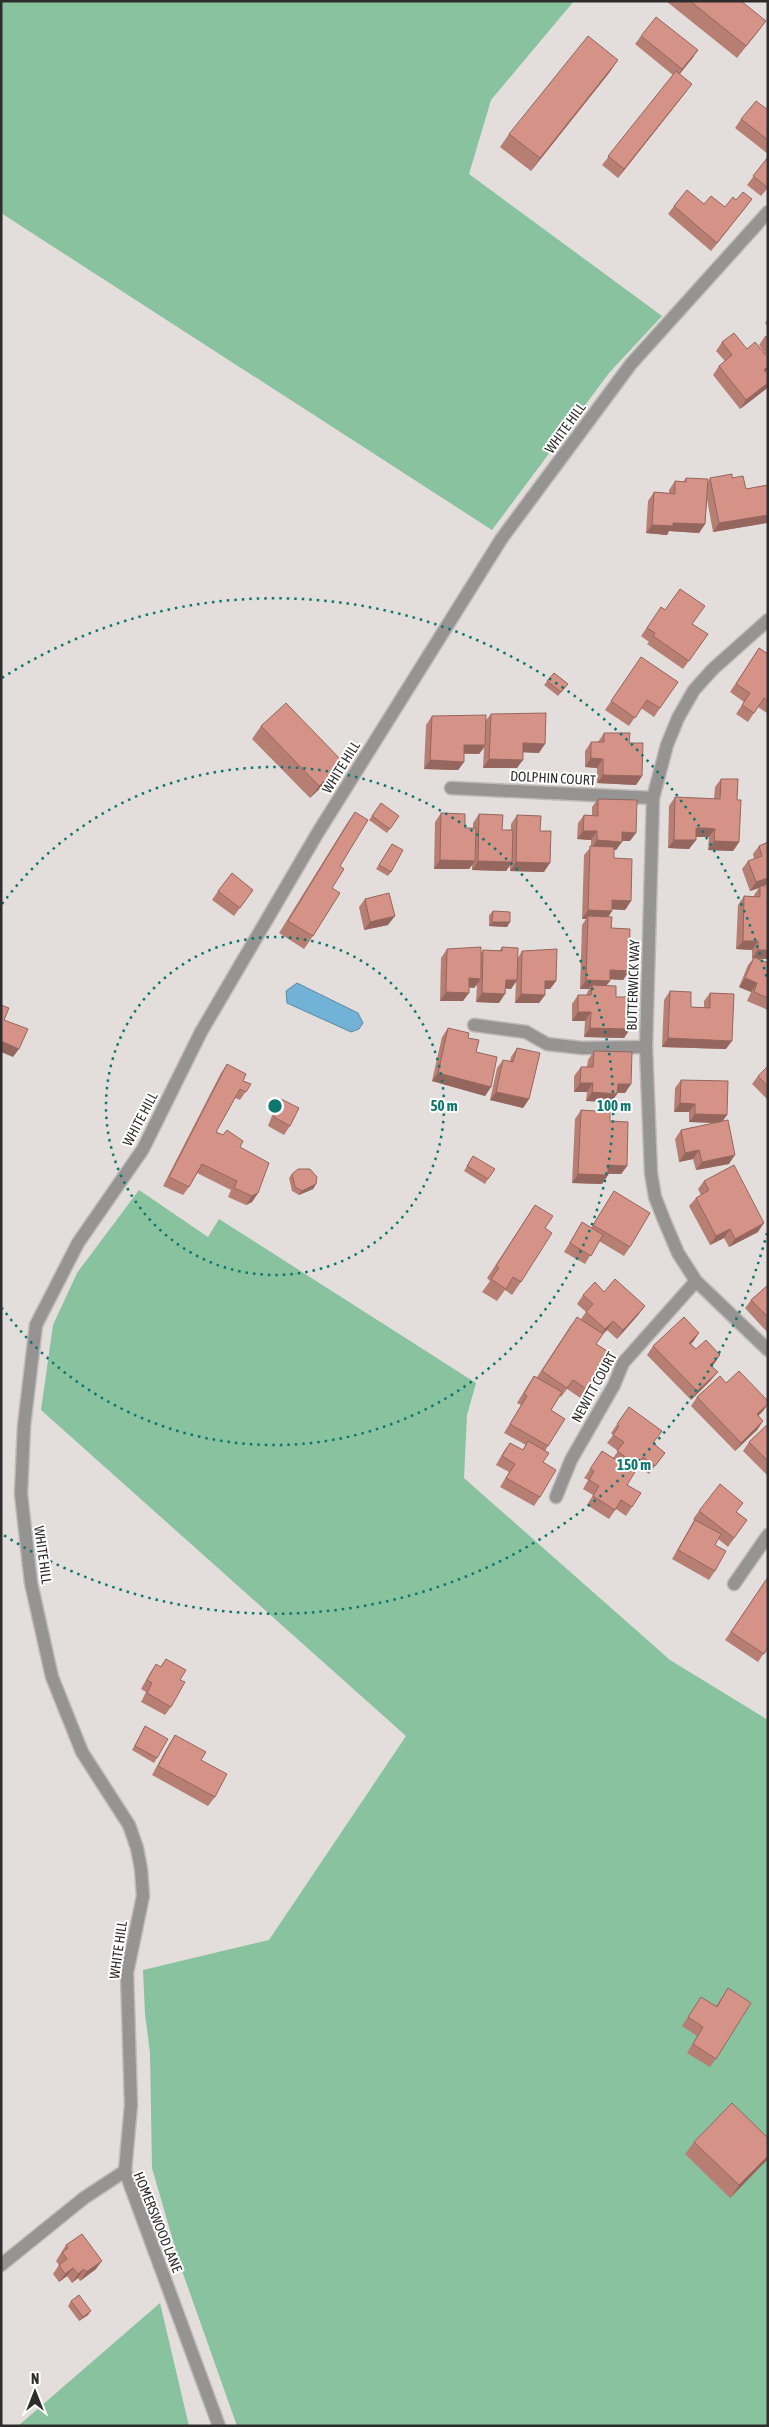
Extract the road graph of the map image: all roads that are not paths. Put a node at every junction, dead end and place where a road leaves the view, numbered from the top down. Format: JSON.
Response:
{"nodes":[{"id":1,"x":768,"y":212,"type":"edge"},
{"id":2,"x":768,"y":620,"type":"edge"},
{"id":3,"x":451,"y":788,"type":"dead end"},
{"id":4,"x":653,"y":798,"type":"junction"},
{"id":5,"x":474,"y":1025,"type":"dead end"},
{"id":6,"x":646,"y":1048,"type":"junction"},
{"id":7,"x":696,"y":1281,"type":"junction"},
{"id":8,"x":768,"y":1350,"type":"edge"},
{"id":9,"x":556,"y":1497,"type":"dead end"},
{"id":10,"x":768,"y":1535,"type":"edge"},
{"id":11,"x":734,"y":1584,"type":"dead end"},
{"id":12,"x":125,"y":2171,"type":"junction"},
{"id":13,"x":1,"y":2265,"type":"edge"},
{"id":14,"x":219,"y":2426,"type":"edge"}],
"edges":[{"from":1,"to":12,"type":"street","name":"WHITE HILL"},
{"from":2,"to":4,"type":"street","name":"BUTTERWICK WAY"},
{"from":3,"to":4,"type":"street","name":"DOLPHIN COURT"},
{"from":4,"to":6,"type":"street","name":"BUTTERWICK WAY"},
{"from":5,"to":6,"type":"street"},
{"from":6,"to":7,"type":"street","name":"BUTTERWICK WAY"},
{"from":7,"to":8,"type":"street","name":"BUTTERWICK WAY"},
{"from":7,"to":9,"type":"street","name":"NEWITT COURT"},
{"from":10,"to":11,"type":"street"},
{"from":12,"to":13,"type":"street","name":"HOMERSWOOD LANE"},
{"from":12,"to":14,"type":"street","name":"HOMERSWOOD LANE"}]}
